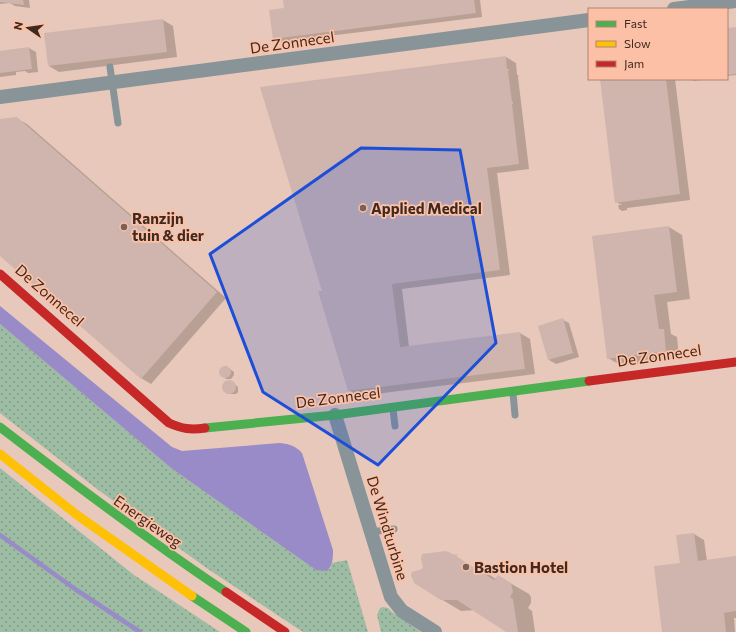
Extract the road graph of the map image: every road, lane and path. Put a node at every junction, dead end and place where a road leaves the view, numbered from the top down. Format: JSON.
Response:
{"nodes":[{"id":1,"x":736,"y":1,"type":"edge"},
{"id":2,"x":682,"y":8,"type":"edge"},
{"id":3,"x":588,"y":20,"type":"edge"},
{"id":4,"x":110,"y":67,"type":"dead end"},
{"id":5,"x":113,"y":83,"type":"junction"},
{"id":6,"x":0,"y":97,"type":"edge"},
{"id":7,"x":118,"y":123,"type":"dead end"},
{"id":8,"x":0,"y":274,"type":"edge"},
{"id":9,"x":736,"y":362,"type":"edge"},
{"id":10,"x":513,"y":392,"type":"junction"},
{"id":11,"x":393,"y":407,"type":"junction"},
{"id":12,"x":336,"y":415,"type":"junction"},
{"id":13,"x":515,"y":415,"type":"dead end"},
{"id":14,"x":395,"y":426,"type":"dead end"},
{"id":15,"x":0,"y":427,"type":"edge"},
{"id":16,"x":0,"y":454,"type":"edge"},
{"id":17,"x":394,"y":529,"type":"dead end"},
{"id":18,"x":371,"y":532,"type":"junction"},
{"id":19,"x":246,"y":632,"type":"edge"},
{"id":20,"x":284,"y":632,"type":"edge"},
{"id":21,"x":435,"y":632,"type":"edge"}],
"edges":[{"from":1,"to":2,"type":"street"},
{"from":3,"to":5,"type":"street","name":"De Zonnecel"},
{"from":4,"to":5,"type":"lane"},
{"from":5,"to":6,"type":"street","name":"De Zonnecel"},
{"from":5,"to":7,"type":"lane"},
{"from":8,"to":12,"type":"street","name":"De Zonnecel"},
{"from":9,"to":10,"type":"street","name":"De Zonnecel"},
{"from":10,"to":11,"type":"street","name":"De Zonnecel"},
{"from":10,"to":13,"type":"lane"},
{"from":11,"to":12,"type":"street","name":"De Zonnecel"},
{"from":11,"to":14,"type":"lane"},
{"from":12,"to":18,"type":"street","name":"De Windturbine"},
{"from":15,"to":20,"type":"street","name":"Energieweg"},
{"from":16,"to":19,"type":"street"},
{"from":17,"to":18,"type":"lane"},
{"from":18,"to":21,"type":"street","name":"De Windturbine"}]}
